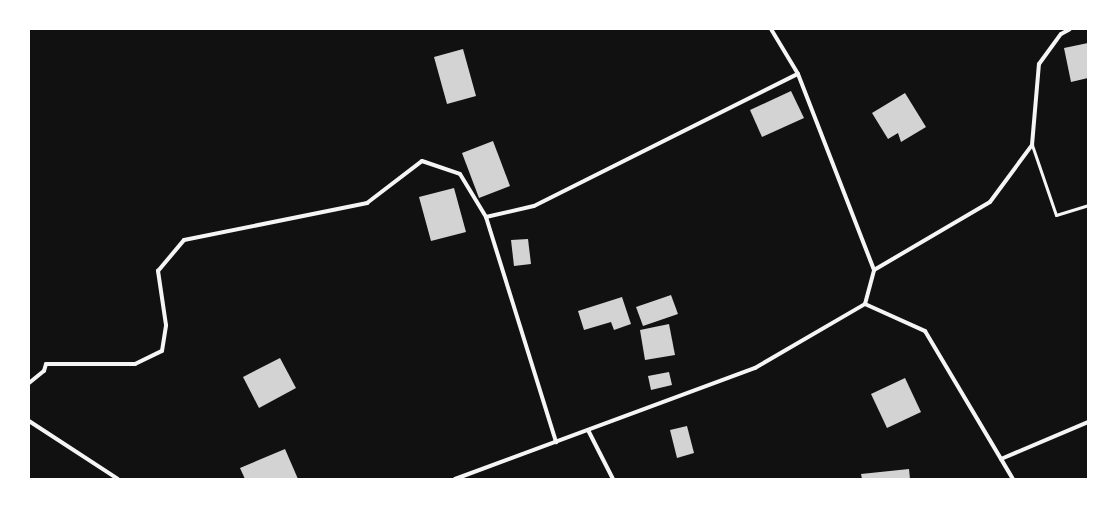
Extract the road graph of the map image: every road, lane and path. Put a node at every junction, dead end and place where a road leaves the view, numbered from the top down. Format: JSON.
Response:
{"nodes":[{"id":1,"x":771,"y":29,"type":"edge"},
{"id":2,"x":1070,"y":29,"type":"edge"},
{"id":3,"x":798,"y":74,"type":"junction"},
{"id":4,"x":1032,"y":145,"type":"junction"},
{"id":5,"x":1088,"y":205,"type":"edge"},
{"id":6,"x":486,"y":217,"type":"junction"},
{"id":7,"x":874,"y":270,"type":"junction"},
{"id":8,"x":865,"y":304,"type":"junction"},
{"id":9,"x":29,"y":383,"type":"edge"},
{"id":10,"x":29,"y":421,"type":"edge"},
{"id":11,"x":1088,"y":422,"type":"edge"},
{"id":12,"x":588,"y":430,"type":"junction"},
{"id":13,"x":556,"y":442,"type":"junction"},
{"id":14,"x":1001,"y":459,"type":"junction"},
{"id":15,"x":118,"y":479,"type":"edge"},
{"id":16,"x":455,"y":479,"type":"edge"},
{"id":17,"x":613,"y":479,"type":"edge"},
{"id":18,"x":1013,"y":479,"type":"edge"}],
"edges":[{"from":1,"to":3,"type":"street"},
{"from":2,"to":4,"type":"street"},
{"from":3,"to":6,"type":"street"},
{"from":3,"to":7,"type":"street"},
{"from":4,"to":5,"type":"lane"},
{"from":4,"to":7,"type":"street"},
{"from":6,"to":9,"type":"street"},
{"from":6,"to":13,"type":"street"},
{"from":7,"to":8,"type":"street"},
{"from":8,"to":12,"type":"street"},
{"from":8,"to":14,"type":"street"},
{"from":10,"to":15,"type":"street"},
{"from":11,"to":14,"type":"street"},
{"from":12,"to":13,"type":"street"},
{"from":12,"to":17,"type":"street"},
{"from":13,"to":16,"type":"street"},
{"from":14,"to":18,"type":"street"}]}
